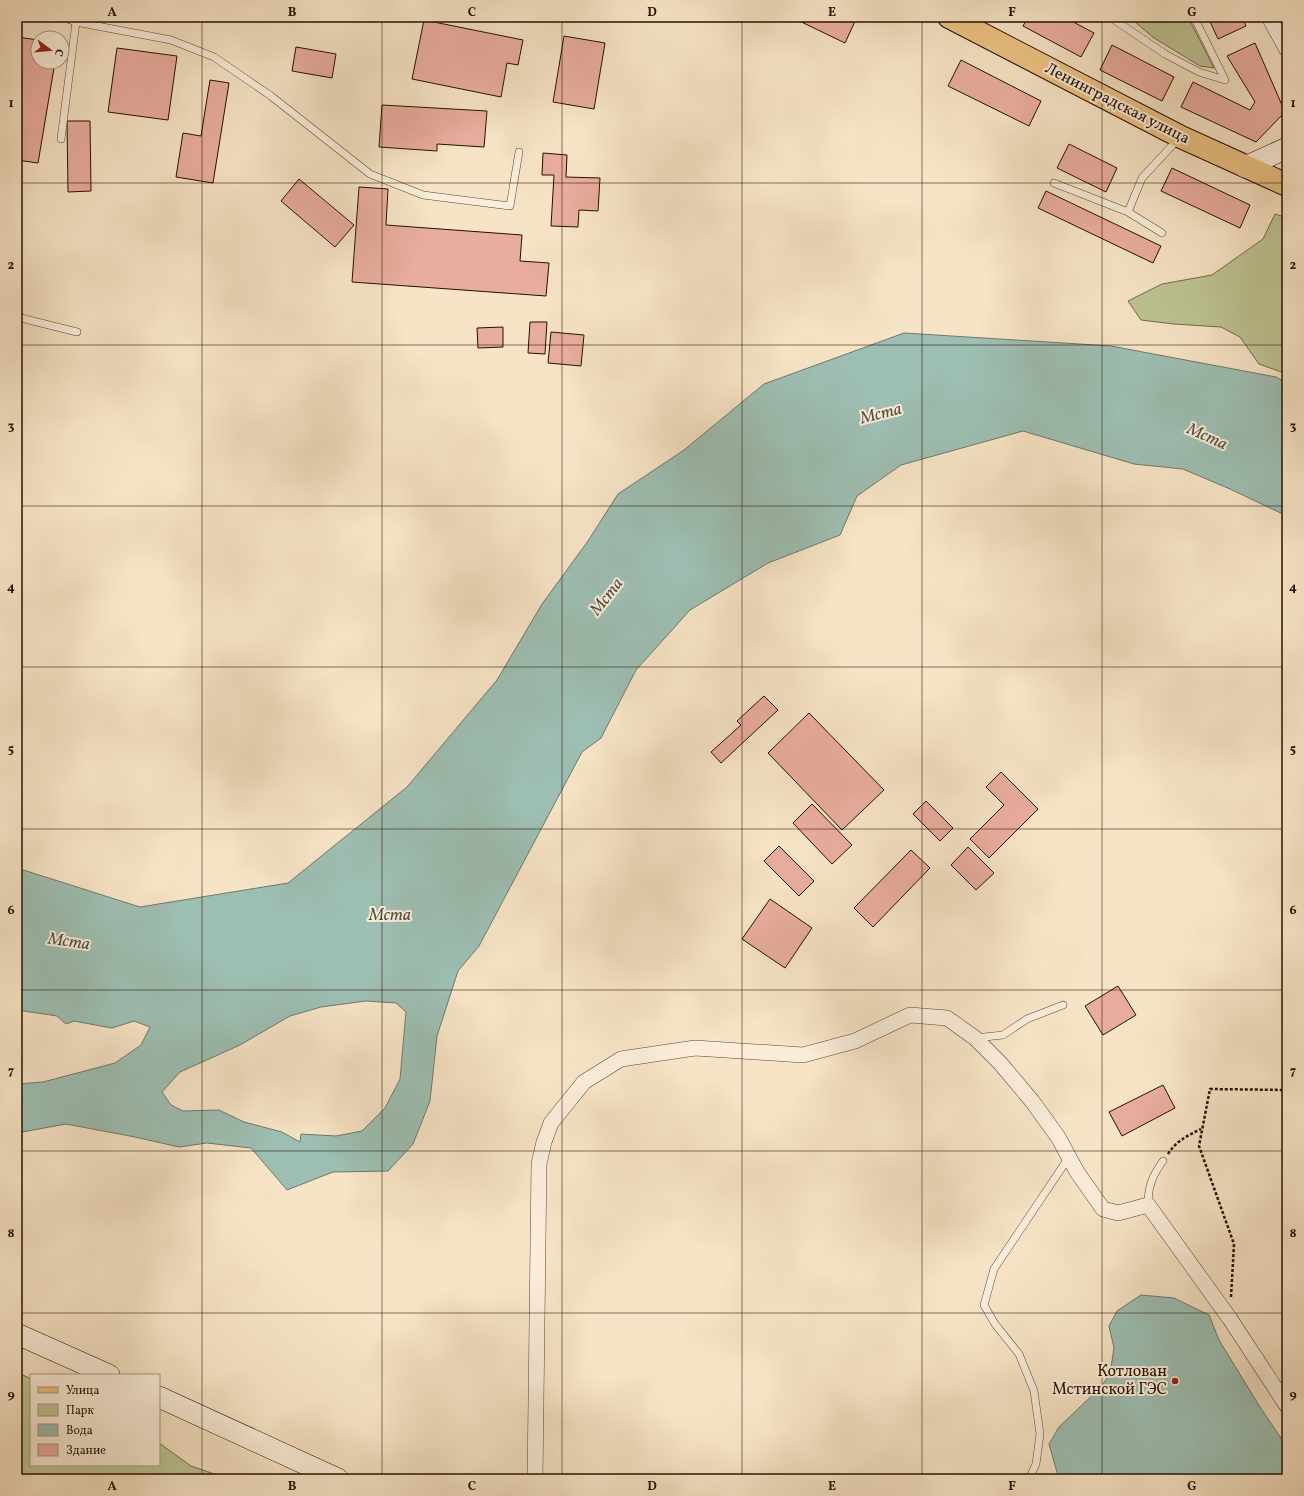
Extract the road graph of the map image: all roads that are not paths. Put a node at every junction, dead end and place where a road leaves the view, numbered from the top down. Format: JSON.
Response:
{"nodes":[{"id":1,"x":62,"y":17,"type":"edge"},
{"id":2,"x":949,"y":17,"type":"edge"},
{"id":3,"x":1110,"y":17,"type":"edge"},
{"id":4,"x":1194,"y":17,"type":"edge"},
{"id":5,"x":1269,"y":17,"type":"edge"},
{"id":6,"x":76,"y":22,"type":"junction"},
{"id":7,"x":1287,"y":50,"type":"edge"},
{"id":8,"x":1181,"y":137,"type":"junction"},
{"id":9,"x":61,"y":139,"type":"dead end"},
{"id":10,"x":1287,"y":148,"type":"edge"},
{"id":11,"x":519,"y":152,"type":"dead end"},
{"id":12,"x":1245,"y":167,"type":"junction"},
{"id":13,"x":1285,"y":181,"type":"edge"},
{"id":14,"x":1054,"y":182,"type":"dead end"},
{"id":15,"x":1128,"y":212,"type":"junction"},
{"id":16,"x":1162,"y":233,"type":"dead end"},
{"id":17,"x":17,"y":317,"type":"edge"},
{"id":18,"x":77,"y":332,"type":"dead end"},
{"id":19,"x":1063,"y":1005,"type":"dead end"},
{"id":20,"x":975,"y":1038,"type":"junction"},
{"id":21,"x":1069,"y":1157,"type":"junction"},
{"id":22,"x":1163,"y":1161,"type":"road end"},
{"id":23,"x":1148,"y":1205,"type":"junction"},
{"id":24,"x":17,"y":1334,"type":"edge"},
{"id":25,"x":107,"y":1374,"type":"edge"},
{"id":26,"x":160,"y":1398,"type":"edge"},
{"id":27,"x":1287,"y":1406,"type":"edge"},
{"id":28,"x":338,"y":1479,"type":"edge"},
{"id":29,"x":535,"y":1479,"type":"edge"},
{"id":30,"x":1029,"y":1479,"type":"edge"}],
"edges":[{"from":1,"to":6,"type":"lane"},
{"from":2,"to":8,"type":"main road","name":"Ленинградская улица"},
{"from":3,"to":4,"type":"lane"},
{"from":5,"to":7,"type":"street"},
{"from":6,"to":9,"type":"lane"},
{"from":6,"to":11,"type":"lane"},
{"from":8,"to":12,"type":"main road","name":"Ленинградская улица"},
{"from":8,"to":15,"type":"lane"},
{"from":10,"to":12,"type":"street"},
{"from":12,"to":13,"type":"main road","name":"Ленинградская улица"},
{"from":14,"to":15,"type":"lane"},
{"from":15,"to":16,"type":"lane"},
{"from":17,"to":18,"type":"lane"},
{"from":19,"to":20,"type":"lane"},
{"from":20,"to":21,"type":"street"},
{"from":20,"to":29,"type":"street"},
{"from":21,"to":23,"type":"street"},
{"from":21,"to":30,"type":"lane"},
{"from":22,"to":23,"type":"lane"},
{"from":23,"to":27,"type":"street"},
{"from":24,"to":25,"type":"street"},
{"from":26,"to":28,"type":"street"}]}
